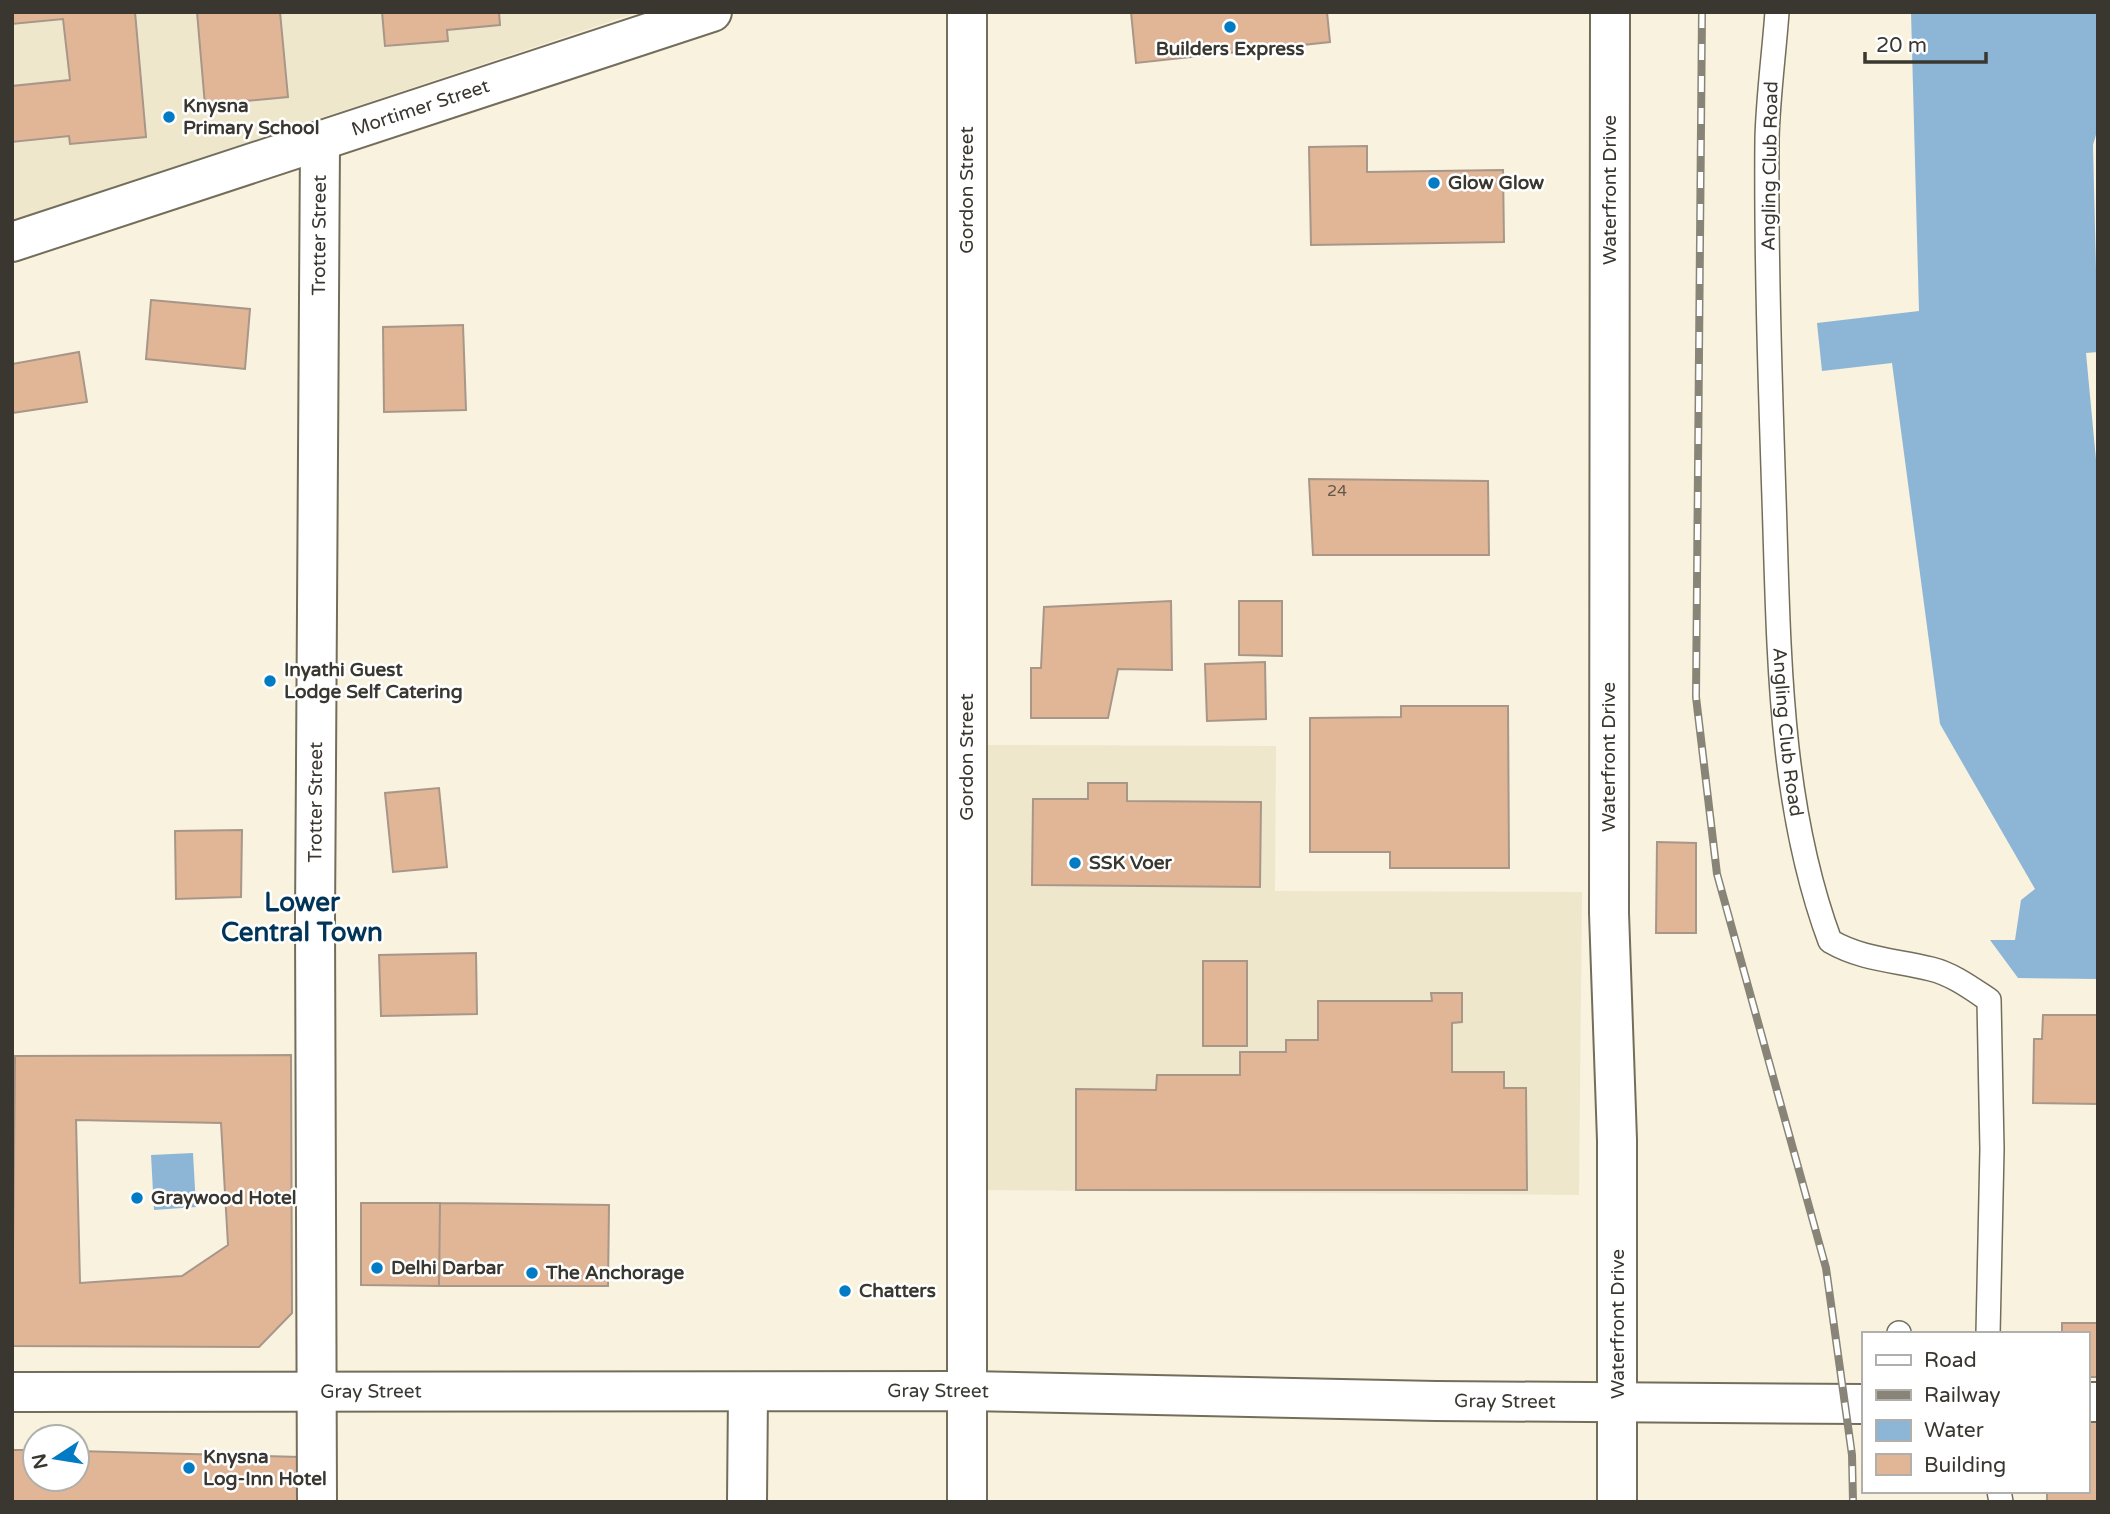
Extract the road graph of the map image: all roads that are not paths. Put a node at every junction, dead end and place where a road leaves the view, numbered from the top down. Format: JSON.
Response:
{"nodes":[{"id":1,"x":712,"y":12,"type":"edge"},
{"id":2,"x":967,"y":12,"type":"edge"},
{"id":3,"x":1610,"y":12,"type":"edge"},
{"id":4,"x":1777,"y":12,"type":"edge"},
{"id":5,"x":320,"y":143,"type":"junction"},
{"id":6,"x":12,"y":242,"type":"edge"},
{"id":7,"x":1988,"y":1332,"type":"edge"},
{"id":8,"x":967,"y":1391,"type":"junction"},
{"id":9,"x":12,"y":1392,"type":"edge"},
{"id":10,"x":318,"y":1393,"type":"junction"},
{"id":11,"x":748,"y":1393,"type":"junction"},
{"id":12,"x":1618,"y":1401,"type":"junction"},
{"id":13,"x":1862,"y":1404,"type":"edge"},
{"id":14,"x":317,"y":1502,"type":"edge"},
{"id":15,"x":747,"y":1502,"type":"edge"},
{"id":16,"x":967,"y":1502,"type":"edge"},
{"id":17,"x":1617,"y":1502,"type":"edge"}],
"edges":[{"from":1,"to":5,"type":"street","name":"Mortimer Street"},
{"from":2,"to":8,"type":"street","name":"Gordon Street"},
{"from":3,"to":12,"type":"street","name":"Waterfront Drive"},
{"from":4,"to":7,"type":"lane","name":"Angling Club Road"},
{"from":5,"to":6,"type":"street","name":"Mortimer Street"},
{"from":5,"to":10,"type":"street","name":"Trotter Street"},
{"from":8,"to":11,"type":"street","name":"Gray Street"},
{"from":8,"to":12,"type":"street","name":"Gray Street"},
{"from":8,"to":16,"type":"street","name":"Gordon Street"},
{"from":9,"to":10,"type":"street","name":"Gray Street"},
{"from":10,"to":11,"type":"street","name":"Gray Street"},
{"from":10,"to":14,"type":"street","name":"Trotter Street"},
{"from":11,"to":15,"type":"street"},
{"from":12,"to":13,"type":"street","name":"Gray Street"},
{"from":12,"to":17,"type":"street","name":"Waterfront Drive"}]}
